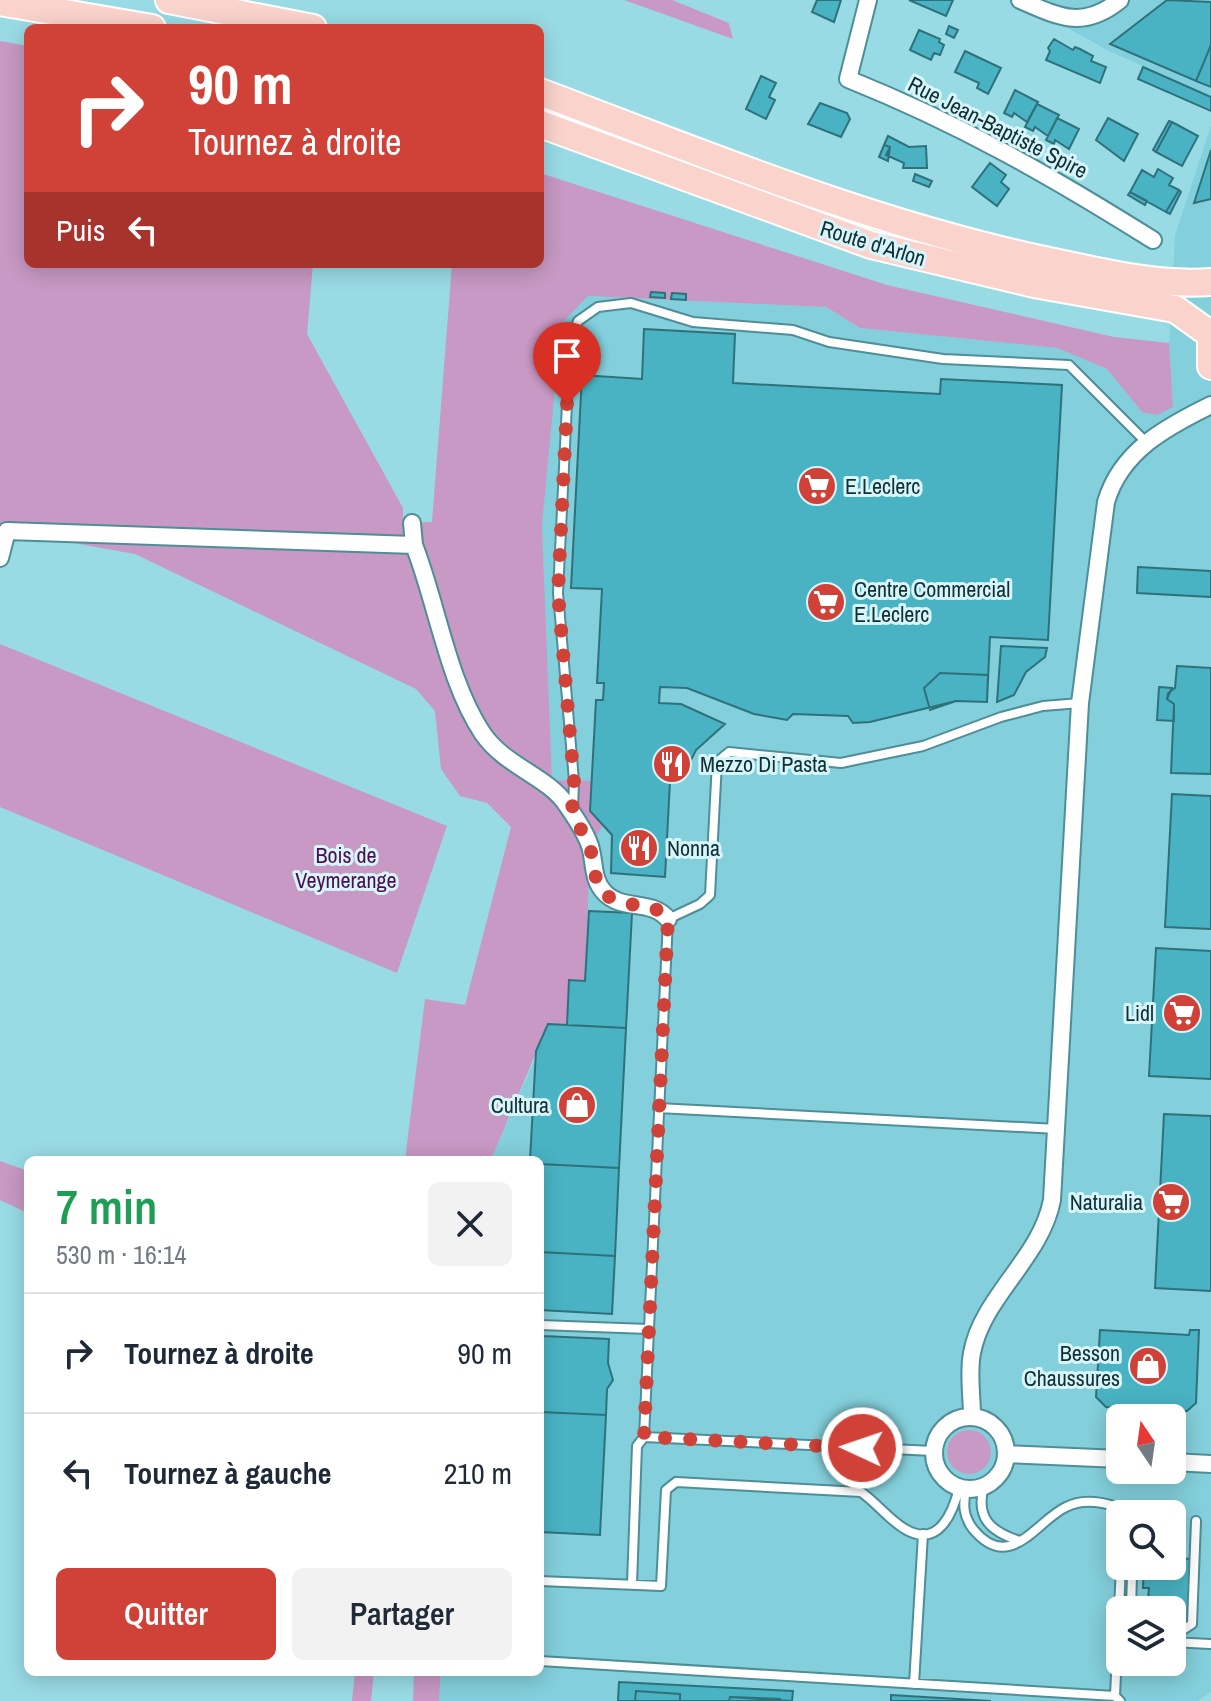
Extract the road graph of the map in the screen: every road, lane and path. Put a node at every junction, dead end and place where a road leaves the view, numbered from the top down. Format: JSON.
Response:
{"nodes":[{"id":1,"x":169,"y":0,"type":"edge"},
{"id":2,"x":868,"y":0,"type":"edge"},
{"id":3,"x":1020,"y":0,"type":"edge"},
{"id":4,"x":1120,"y":0,"type":"edge"},
{"id":5,"x":0,"y":2,"type":"edge"},
{"id":6,"x":129,"y":24,"type":"edge"},
{"id":7,"x":292,"y":24,"type":"edge"},
{"id":8,"x":544,"y":94,"type":"edge"},
{"id":9,"x":544,"y":125,"type":"edge"},
{"id":10,"x":1153,"y":240,"type":"dead end"},
{"id":11,"x":1211,"y":282,"type":"edge"},
{"id":12,"x":1211,"y":333,"type":"edge"},
{"id":13,"x":1211,"y":366,"type":"edge"},
{"id":14,"x":1211,"y":405,"type":"edge"},
{"id":15,"x":1146,"y":442,"type":"junction"},
{"id":16,"x":412,"y":523,"type":"dead end"},
{"id":17,"x":414,"y":545,"type":"junction"},
{"id":18,"x":0,"y":558,"type":"edge"},
{"id":19,"x":1080,"y":703,"type":"junction"},
{"id":20,"x":572,"y":813,"type":"junction"},
{"id":21,"x":668,"y":919,"type":"junction"},
{"id":22,"x":658,"y":1108,"type":"junction"},
{"id":23,"x":1057,"y":1129,"type":"junction"},
{"id":24,"x":544,"y":1325,"type":"edge"},
{"id":25,"x":648,"y":1329,"type":"junction"},
{"id":26,"x":972,"y":1416,"type":"junction"},
{"id":27,"x":644,"y":1437,"type":"junction"},
{"id":28,"x":933,"y":1451,"type":"junction"},
{"id":29,"x":1007,"y":1454,"type":"junction"},
{"id":30,"x":1106,"y":1458,"type":"edge"},
{"id":31,"x":1186,"y":1463,"type":"edge"},
{"id":32,"x":1211,"y":1464,"type":"edge"},
{"id":33,"x":984,"y":1486,"type":"junction"},
{"id":34,"x":963,"y":1488,"type":"junction"},
{"id":35,"x":1106,"y":1505,"type":"edge"},
{"id":36,"x":1196,"y":1521,"type":"dead end"},
{"id":37,"x":923,"y":1534,"type":"junction"},
{"id":38,"x":1024,"y":1542,"type":"junction"},
{"id":39,"x":1002,"y":1545,"type":"junction"},
{"id":40,"x":1002,"y":1556,"type":"dead end"},
{"id":41,"x":544,"y":1581,"type":"edge"},
{"id":42,"x":632,"y":1584,"type":"junction"},
{"id":43,"x":1186,"y":1629,"type":"edge"},
{"id":44,"x":1186,"y":1641,"type":"edge"},
{"id":45,"x":1210,"y":1644,"type":"edge"},
{"id":46,"x":544,"y":1661,"type":"edge"},
{"id":47,"x":1118,"y":1676,"type":"edge"},
{"id":48,"x":914,"y":1684,"type":"junction"},
{"id":49,"x":1118,"y":1699,"type":"edge"}],
"edges":[{"from":1,"to":7,"type":"main road"},
{"from":2,"to":10,"type":"street","name":"Rue Jean-Baptiste Spire"},
{"from":3,"to":4,"type":"street"},
{"from":5,"to":6,"type":"main road"},
{"from":8,"to":11,"type":"main road","name":"Route d'Arlon"},
{"from":9,"to":12,"type":"main road","name":"Route d'Arlon"},
{"from":12,"to":13,"type":"main road"},
{"from":14,"to":15,"type":"street"},
{"from":15,"to":19,"type":"street"},
{"from":15,"to":20,"type":"lane"},
{"from":16,"to":17,"type":"street"},
{"from":17,"to":18,"type":"street"},
{"from":17,"to":20,"type":"street"},
{"from":19,"to":21,"type":"lane"},
{"from":19,"to":23,"type":"street"},
{"from":20,"to":21,"type":"street"},
{"from":21,"to":22,"type":"lane"},
{"from":22,"to":23,"type":"lane"},
{"from":22,"to":25,"type":"lane"},
{"from":23,"to":26,"type":"street"},
{"from":24,"to":25,"type":"lane"},
{"from":25,"to":27,"type":"lane"},
{"from":26,"to":28,"type":"street"},
{"from":26,"to":29,"type":"street"},
{"from":27,"to":28,"type":"lane"},
{"from":27,"to":42,"type":"lane"},
{"from":28,"to":34,"type":"street"},
{"from":29,"to":30,"type":"street"},
{"from":29,"to":33,"type":"street"},
{"from":31,"to":32,"type":"street"},
{"from":33,"to":34,"type":"street"},
{"from":33,"to":38,"type":"lane"},
{"from":34,"to":37,"type":"lane"},
{"from":34,"to":39,"type":"lane"},
{"from":35,"to":38,"type":"lane"},
{"from":36,"to":43,"type":"lane"},
{"from":37,"to":42,"type":"lane"},
{"from":37,"to":48,"type":"lane"},
{"from":38,"to":39,"type":"lane"},
{"from":39,"to":40,"type":"lane"},
{"from":41,"to":42,"type":"lane"},
{"from":44,"to":45,"type":"lane"},
{"from":46,"to":48,"type":"lane"},
{"from":47,"to":49,"type":"lane"},
{"from":48,"to":49,"type":"lane"}]}
